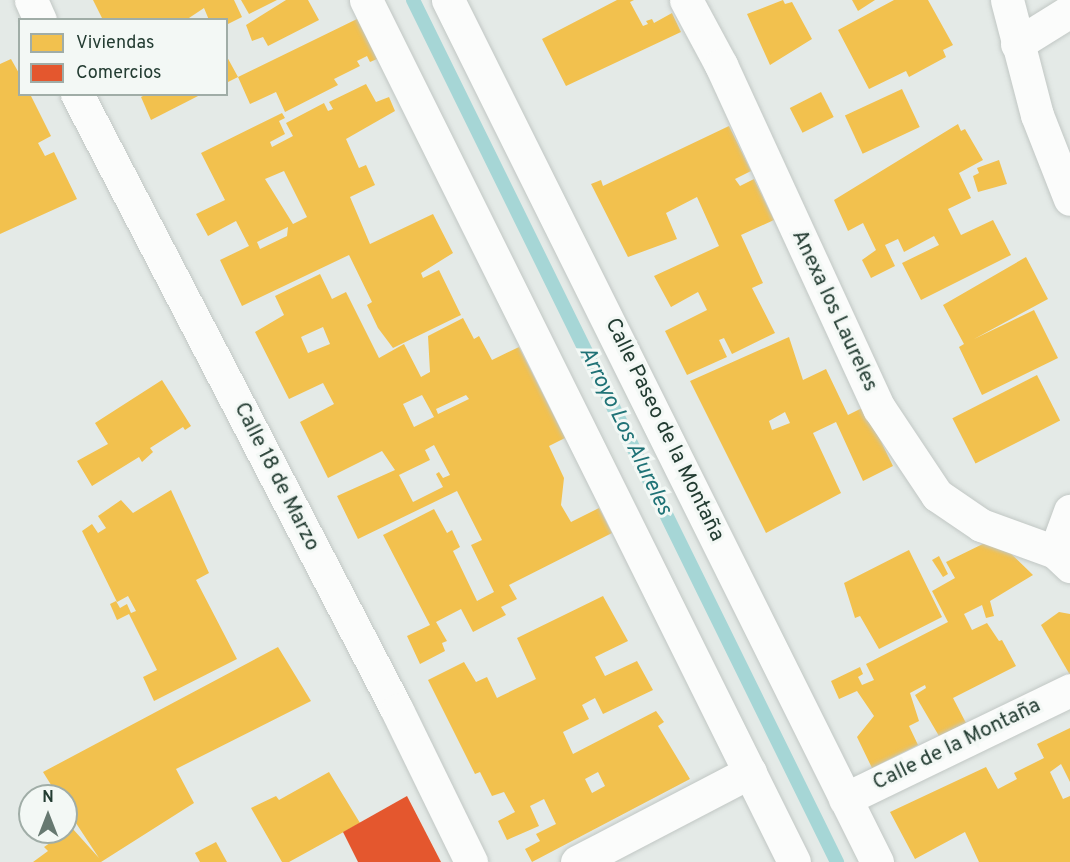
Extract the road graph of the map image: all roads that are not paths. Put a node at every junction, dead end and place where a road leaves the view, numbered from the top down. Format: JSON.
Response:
{"nodes":[{"id":1,"x":31,"y":0,"type":"edge"},
{"id":2,"x":366,"y":0,"type":"edge"},
{"id":3,"x":448,"y":0,"type":"edge"},
{"id":4,"x":686,"y":0,"type":"edge"},
{"id":5,"x":1007,"y":0,"type":"edge"},
{"id":6,"x":1070,"y":11,"type":"edge"},
{"id":7,"x":39,"y":18,"type":"edge"},
{"id":8,"x":1017,"y":44,"type":"junction"},
{"id":9,"x":78,"y":96,"type":"edge"},
{"id":10,"x":1070,"y":199,"type":"edge"},
{"id":11,"x":1070,"y":511,"type":"edge"},
{"id":12,"x":1063,"y":559,"type":"edge"},
{"id":13,"x":1070,"y":690,"type":"edge"},
{"id":14,"x":750,"y":771,"type":"junction"},
{"id":15,"x":845,"y":799,"type":"junction"},
{"id":16,"x":471,"y":862,"type":"edge"},
{"id":17,"x":577,"y":862,"type":"edge"},
{"id":18,"x":794,"y":862,"type":"edge"},
{"id":19,"x":877,"y":862,"type":"edge"}],
"edges":[{"from":1,"to":7,"type":"main road"},
{"from":2,"to":14,"type":"main road"},
{"from":3,"to":15,"type":"main road","name":"Calle Paseo de la Montaña"},
{"from":4,"to":12,"type":"main road","name":"Anexa los Laureles"},
{"from":5,"to":8,"type":"main road"},
{"from":6,"to":8,"type":"main road"},
{"from":8,"to":10,"type":"main road"},
{"from":9,"to":16,"type":"main road","name":"Calle 18 de Marzo"},
{"from":11,"to":12,"type":"main road"},
{"from":13,"to":15,"type":"main road","name":"Calle de la Montaña"},
{"from":14,"to":17,"type":"main road"},
{"from":14,"to":18,"type":"main road"},
{"from":15,"to":19,"type":"main road","name":"Calle Paseo de la Montaña"}]}
